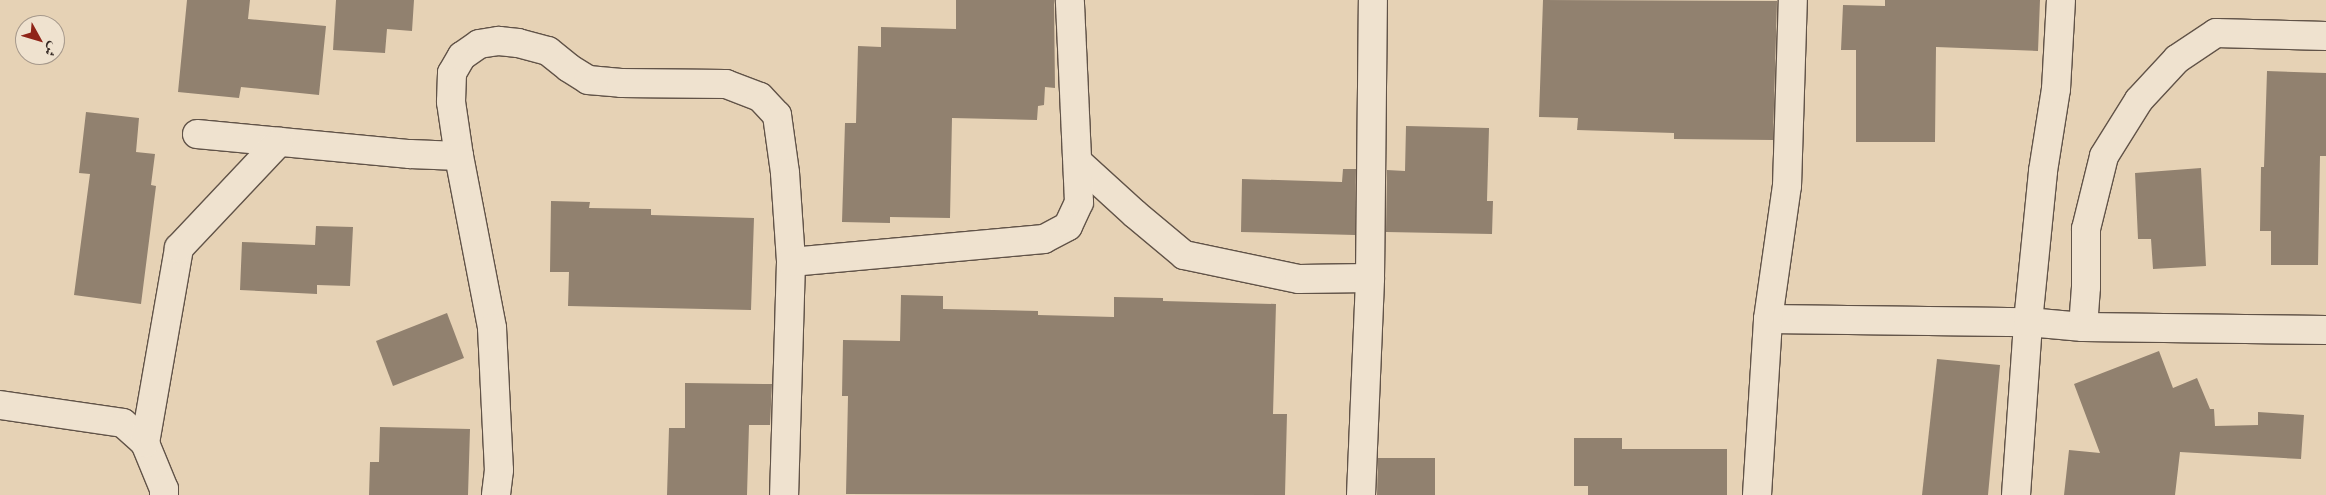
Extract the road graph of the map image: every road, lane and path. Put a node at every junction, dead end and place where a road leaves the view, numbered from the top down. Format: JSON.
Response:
{"nodes":[{"id":1,"x":1070,"y":0,"type":"edge"},
{"id":2,"x":1373,"y":0,"type":"edge"},
{"id":3,"x":1793,"y":0,"type":"edge"},
{"id":4,"x":2061,"y":0,"type":"edge"},
{"id":5,"x":2326,"y":36,"type":"edge"},
{"id":6,"x":197,"y":134,"type":"dead end"},
{"id":7,"x":279,"y":142,"type":"junction"},
{"id":8,"x":459,"y":156,"type":"junction"},
{"id":9,"x":1078,"y":162,"type":"junction"},
{"id":10,"x":791,"y":262,"type":"junction"},
{"id":11,"x":1370,"y":278,"type":"junction"},
{"id":12,"x":1768,"y":319,"type":"junction"},
{"id":13,"x":2028,"y":322,"type":"junction"},
{"id":14,"x":2083,"y":326,"type":"junction"},
{"id":15,"x":2326,"y":330,"type":"edge"},
{"id":16,"x":0,"y":405,"type":"edge"},
{"id":17,"x":145,"y":443,"type":"junction"},
{"id":18,"x":164,"y":495,"type":"edge"},
{"id":19,"x":496,"y":495,"type":"edge"},
{"id":20,"x":784,"y":495,"type":"edge"},
{"id":21,"x":1361,"y":495,"type":"edge"},
{"id":22,"x":1757,"y":495,"type":"edge"},
{"id":23,"x":2016,"y":495,"type":"edge"}],
"edges":[{"from":1,"to":9,"type":"street"},
{"from":2,"to":11,"type":"street"},
{"from":3,"to":12,"type":"street"},
{"from":4,"to":13,"type":"street"},
{"from":5,"to":14,"type":"street"},
{"from":6,"to":7,"type":"street"},
{"from":7,"to":8,"type":"street"},
{"from":7,"to":17,"type":"street"},
{"from":8,"to":10,"type":"street"},
{"from":8,"to":19,"type":"street"},
{"from":9,"to":10,"type":"street"},
{"from":9,"to":11,"type":"street"},
{"from":10,"to":20,"type":"street"},
{"from":11,"to":21,"type":"street"},
{"from":12,"to":13,"type":"street"},
{"from":12,"to":22,"type":"street"},
{"from":13,"to":14,"type":"street"},
{"from":13,"to":23,"type":"street"},
{"from":14,"to":15,"type":"street"},
{"from":16,"to":17,"type":"street"},
{"from":17,"to":18,"type":"street"}]}
